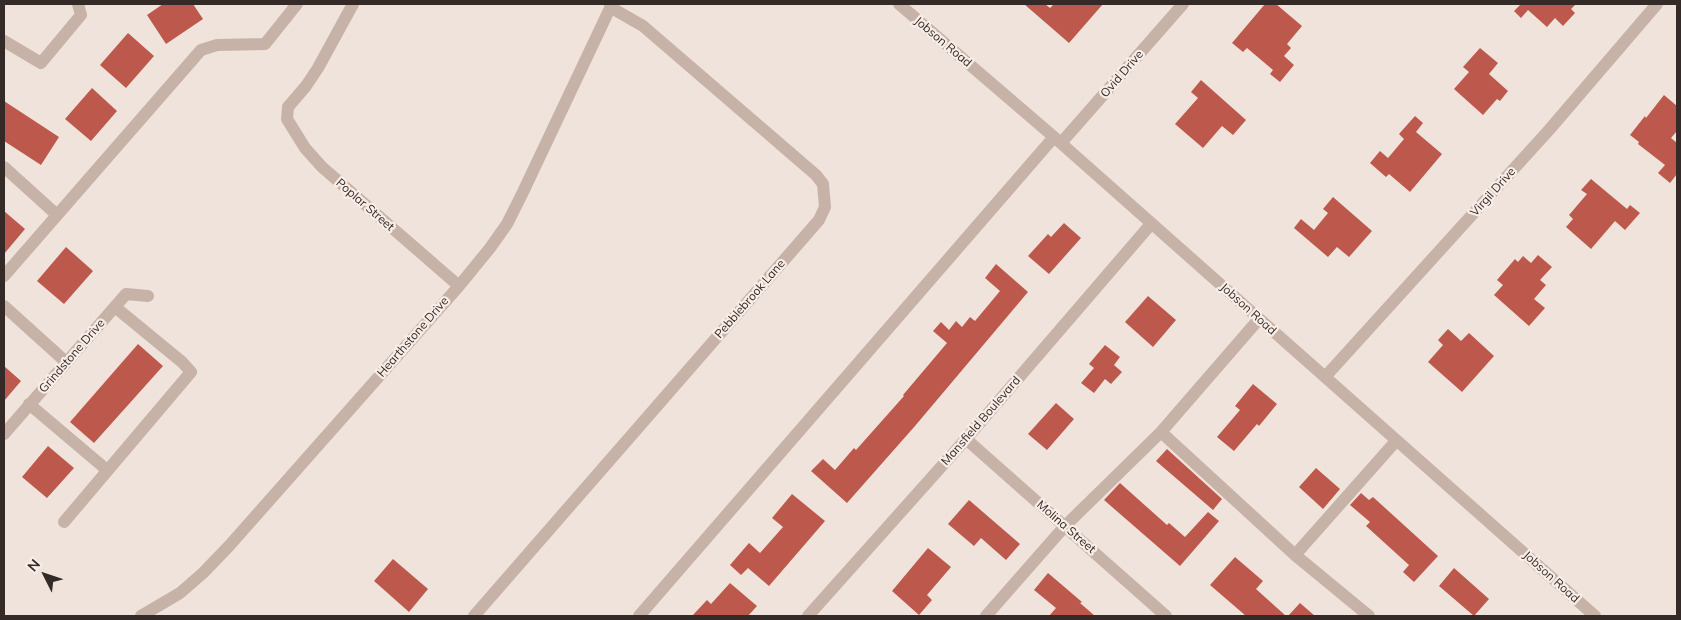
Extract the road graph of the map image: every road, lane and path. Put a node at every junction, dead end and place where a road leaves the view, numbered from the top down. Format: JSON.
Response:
{"nodes":[{"id":1,"x":78,"y":4,"type":"edge"},
{"id":2,"x":297,"y":4,"type":"edge"},
{"id":3,"x":353,"y":4,"type":"edge"},
{"id":4,"x":898,"y":4,"type":"edge"},
{"id":5,"x":1183,"y":4,"type":"edge"},
{"id":6,"x":1657,"y":4,"type":"edge"},
{"id":7,"x":611,"y":5,"type":"edge"},
{"id":8,"x":4,"y":41,"type":"edge"},
{"id":9,"x":1057,"y":140,"type":"junction"},
{"id":10,"x":4,"y":167,"type":"edge"},
{"id":11,"x":57,"y":215,"type":"junction"},
{"id":12,"x":1151,"y":224,"type":"junction"},
{"id":13,"x":4,"y":276,"type":"edge"},
{"id":14,"x":459,"y":286,"type":"junction"},
{"id":15,"x":148,"y":296,"type":"dead end"},
{"id":16,"x":4,"y":306,"type":"edge"},
{"id":17,"x":115,"y":307,"type":"junction"},
{"id":18,"x":1259,"y":319,"type":"junction"},
{"id":19,"x":66,"y":362,"type":"junction"},
{"id":20,"x":1325,"y":378,"type":"junction"},
{"id":21,"x":29,"y":404,"type":"junction"},
{"id":22,"x":1161,"y":432,"type":"junction"},
{"id":23,"x":4,"y":434,"type":"edge"},
{"id":24,"x":966,"y":439,"type":"junction"},
{"id":25,"x":1396,"y":441,"type":"junction"},
{"id":26,"x":107,"y":470,"type":"junction"},
{"id":27,"x":64,"y":522,"type":"dead end"},
{"id":28,"x":1065,"y":526,"type":"junction"},
{"id":29,"x":1295,"y":555,"type":"junction"},
{"id":30,"x":141,"y":616,"type":"edge"},
{"id":31,"x":474,"y":616,"type":"edge"},
{"id":32,"x":639,"y":616,"type":"edge"},
{"id":33,"x":808,"y":616,"type":"edge"},
{"id":34,"x":986,"y":616,"type":"edge"},
{"id":35,"x":1166,"y":616,"type":"edge"},
{"id":36,"x":1369,"y":616,"type":"edge"},
{"id":37,"x":1595,"y":616,"type":"edge"}],
"edges":[{"from":1,"to":8,"type":"street"},
{"from":2,"to":11,"type":"street"},
{"from":3,"to":14,"type":"street","name":"Poplar Street"},
{"from":4,"to":9,"type":"street","name":"Jobson Road"},
{"from":5,"to":9,"type":"street","name":"Ovid Drive"},
{"from":6,"to":20,"type":"street","name":"Virgil Drive"},
{"from":7,"to":14,"type":"street","name":"Hearthstone Drive"},
{"from":7,"to":31,"type":"street","name":"Pebblebrook Lane"},
{"from":9,"to":12,"type":"street","name":"Jobson Road"},
{"from":9,"to":32,"type":"street","name":"Ovid Drive"},
{"from":10,"to":11,"type":"street"},
{"from":11,"to":13,"type":"street"},
{"from":12,"to":18,"type":"street","name":"Jobson Road"},
{"from":12,"to":24,"type":"street","name":"Mansfield Boulevard"},
{"from":14,"to":30,"type":"street","name":"Hearthstone Drive"},
{"from":15,"to":17,"type":"street","name":"Grindstone Drive"},
{"from":16,"to":19,"type":"street"},
{"from":17,"to":19,"type":"street","name":"Grindstone Drive"},
{"from":17,"to":26,"type":"street"},
{"from":18,"to":20,"type":"street","name":"Jobson Road"},
{"from":18,"to":22,"type":"street"},
{"from":19,"to":21,"type":"street","name":"Grindstone Drive"},
{"from":20,"to":25,"type":"street","name":"Jobson Road"},
{"from":21,"to":23,"type":"street","name":"Grindstone Drive"},
{"from":21,"to":26,"type":"street"},
{"from":22,"to":28,"type":"street"},
{"from":22,"to":29,"type":"street"},
{"from":24,"to":28,"type":"street","name":"Molina Street"},
{"from":24,"to":33,"type":"street","name":"Mansfield Boulevard"},
{"from":25,"to":29,"type":"street"},
{"from":25,"to":37,"type":"street","name":"Jobson Road"},
{"from":26,"to":27,"type":"street"},
{"from":28,"to":34,"type":"street"},
{"from":28,"to":35,"type":"street","name":"Molina Street"},
{"from":29,"to":36,"type":"street"}]}
